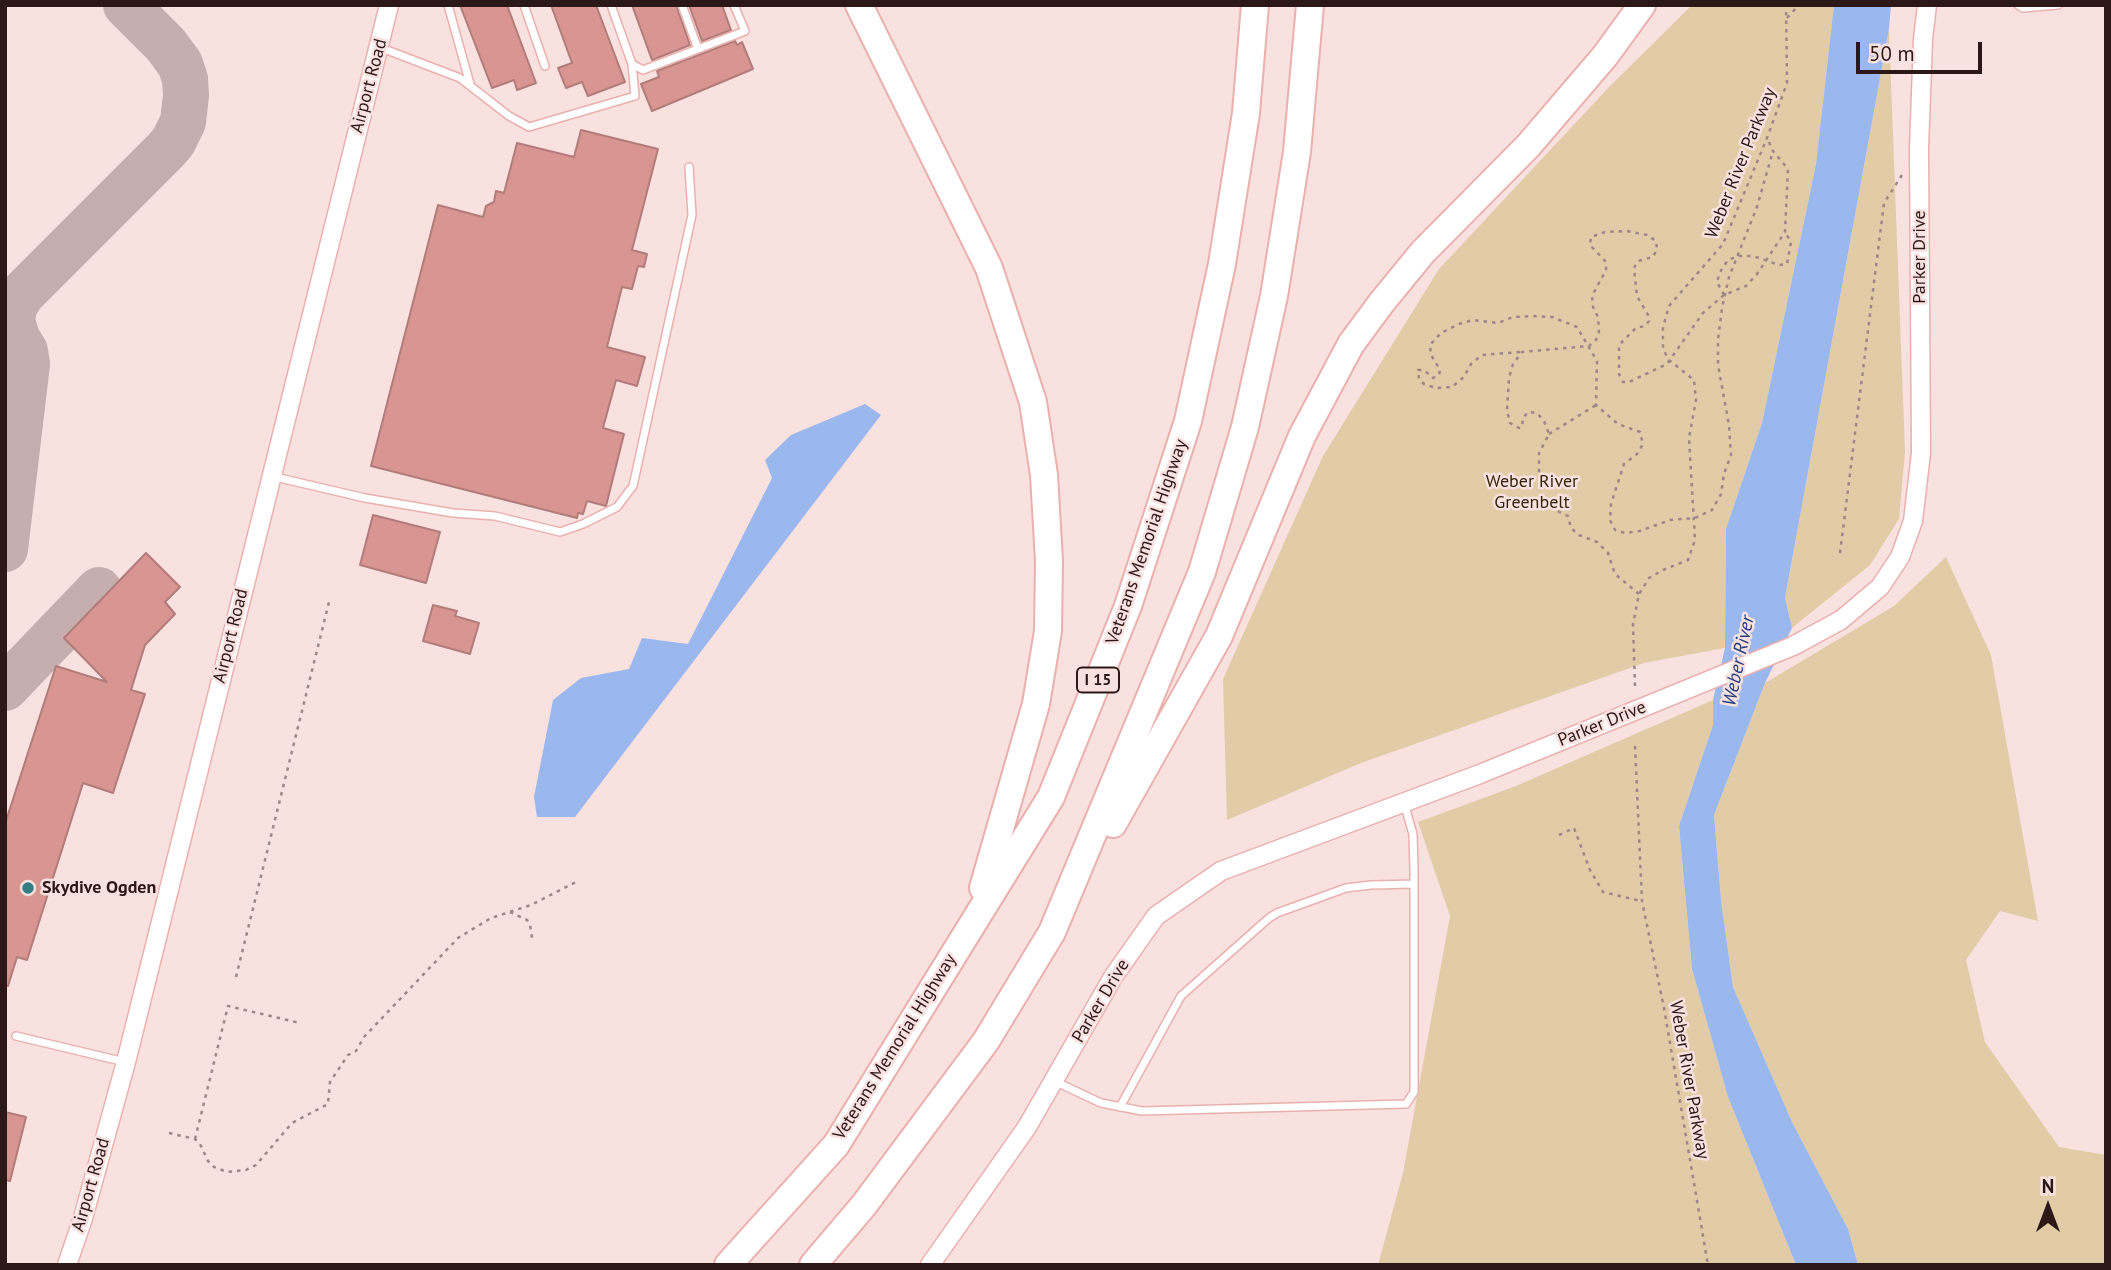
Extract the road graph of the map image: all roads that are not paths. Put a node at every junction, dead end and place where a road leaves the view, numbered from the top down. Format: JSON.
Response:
{"nodes":[{"id":1,"x":389,"y":5,"type":"edge"},
{"id":2,"x":448,"y":5,"type":"edge"},
{"id":3,"x":524,"y":5,"type":"edge"},
{"id":4,"x":611,"y":5,"type":"edge"},
{"id":5,"x":682,"y":5,"type":"edge"},
{"id":6,"x":734,"y":5,"type":"edge"},
{"id":7,"x":859,"y":5,"type":"edge"},
{"id":8,"x":1255,"y":5,"type":"edge"},
{"id":9,"x":1310,"y":5,"type":"edge"},
{"id":10,"x":1642,"y":5,"type":"edge"},
{"id":11,"x":1927,"y":5,"type":"edge"},
{"id":12,"x":2018,"y":5,"type":"edge"},
{"id":13,"x":2058,"y":5,"type":"edge"},
{"id":14,"x":379,"y":47,"type":"junction"},
{"id":15,"x":698,"y":49,"type":"junction"},
{"id":16,"x":632,"y":64,"type":"junction"},
{"id":17,"x":545,"y":66,"type":"dead end"},
{"id":18,"x":471,"y":85,"type":"junction"},
{"id":19,"x":689,"y":167,"type":"dead end"},
{"id":20,"x":271,"y":476,"type":"junction"},
{"id":21,"x":1404,"y":803,"type":"junction"},
{"id":22,"x":1413,"y":884,"type":"junction"},
{"id":23,"x":974,"y":919,"type":"junction"},
{"id":24,"x":1052,"y":932,"type":"junction"},
{"id":25,"x":16,"y":1036,"type":"dead end"},
{"id":26,"x":126,"y":1062,"type":"junction"},
{"id":27,"x":1054,"y":1081,"type":"junction"},
{"id":28,"x":1120,"y":1107,"type":"junction"},
{"id":29,"x":67,"y":1265,"type":"edge"},
{"id":30,"x":727,"y":1265,"type":"edge"},
{"id":31,"x":813,"y":1265,"type":"edge"},
{"id":32,"x":930,"y":1265,"type":"edge"}],
"edges":[{"from":1,"to":14,"type":"street","name":"Airport Road"},
{"from":2,"to":18,"type":"lane"},
{"from":3,"to":17,"type":"lane"},
{"from":4,"to":16,"type":"lane"},
{"from":5,"to":15,"type":"lane"},
{"from":6,"to":15,"type":"lane"},
{"from":7,"to":23,"type":"highway"},
{"from":8,"to":23,"type":"highway","name":"Veterans Memorial Highway","number":"I 15"},
{"from":9,"to":24,"type":"highway"},
{"from":10,"to":24,"type":"highway"},
{"from":11,"to":21,"type":"street","name":"Parker Drive"},
{"from":12,"to":13,"type":"lane"},
{"from":14,"to":18,"type":"lane"},
{"from":14,"to":20,"type":"street","name":"Airport Road"},
{"from":15,"to":16,"type":"lane"},
{"from":16,"to":18,"type":"lane"},
{"from":19,"to":20,"type":"lane"},
{"from":20,"to":26,"type":"street","name":"Airport Road"},
{"from":21,"to":22,"type":"lane"},
{"from":21,"to":27,"type":"street","name":"Parker Drive"},
{"from":22,"to":28,"type":"lane"},
{"from":22,"to":28,"type":"lane"},
{"from":23,"to":30,"type":"highway","name":"Veterans Memorial Highway","number":"I 15"},
{"from":24,"to":31,"type":"highway"},
{"from":25,"to":26,"type":"lane"},
{"from":26,"to":29,"type":"street","name":"Airport Road"},
{"from":27,"to":28,"type":"lane"},
{"from":27,"to":32,"type":"street","name":"Parker Drive"}]}
